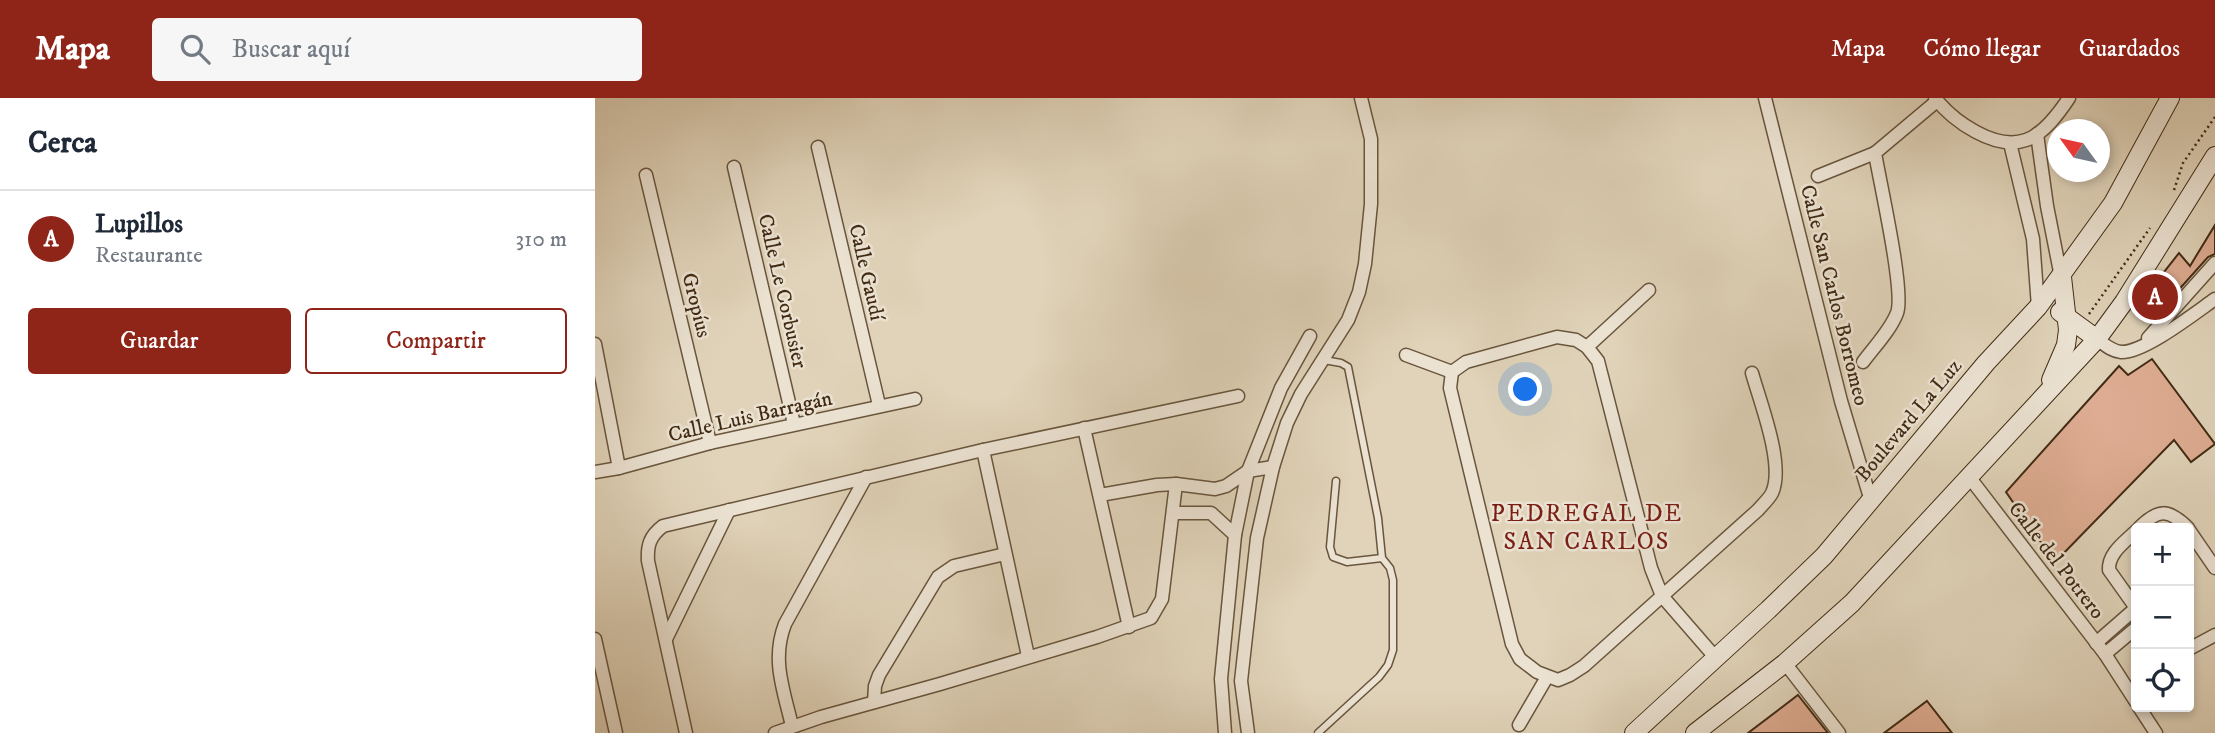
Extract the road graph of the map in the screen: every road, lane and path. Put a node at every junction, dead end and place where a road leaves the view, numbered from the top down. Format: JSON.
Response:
{"nodes":[{"id":1,"x":1361,"y":98,"type":"edge"},
{"id":2,"x":1765,"y":98,"type":"edge"},
{"id":3,"x":2069,"y":98,"type":"edge"},
{"id":4,"x":2171,"y":98,"type":"edge"},
{"id":5,"x":1936,"y":99,"type":"edge"},
{"id":6,"x":2215,"y":117,"type":"edge"},
{"id":7,"x":2037,"y":134,"type":"junction"},
{"id":8,"x":2010,"y":143,"type":"junction"},
{"id":9,"x":818,"y":146,"type":"dead end"},
{"id":10,"x":1875,"y":153,"type":"junction"},
{"id":11,"x":2215,"y":156,"type":"edge"},
{"id":12,"x":734,"y":167,"type":"dead end"},
{"id":13,"x":646,"y":175,"type":"dead end"},
{"id":14,"x":1818,"y":176,"type":"dead end"},
{"id":15,"x":2172,"y":197,"type":"dead end"},
{"id":16,"x":2157,"y":218,"type":"dead end"},
{"id":17,"x":2053,"y":233,"type":"junction"},
{"id":18,"x":2033,"y":239,"type":"junction"},
{"id":19,"x":2215,"y":263,"type":"edge"},
{"id":20,"x":2061,"y":277,"type":"junction"},
{"id":21,"x":1649,"y":290,"type":"dead end"},
{"id":22,"x":2215,"y":299,"type":"edge"},
{"id":23,"x":2038,"y":307,"type":"junction"},
{"id":24,"x":2073,"y":321,"type":"junction"},
{"id":25,"x":1310,"y":336,"type":"dead end"},
{"id":26,"x":2097,"y":339,"type":"junction"},
{"id":27,"x":595,"y":344,"type":"edge"},
{"id":28,"x":2141,"y":346,"type":"junction"},
{"id":29,"x":1587,"y":347,"type":"junction"},
{"id":30,"x":1406,"y":355,"type":"dead end"},
{"id":31,"x":1323,"y":360,"type":"junction"},
{"id":32,"x":1863,"y":362,"type":"dead end"},
{"id":33,"x":1453,"y":372,"type":"junction"},
{"id":34,"x":1752,"y":373,"type":"dead end"},
{"id":35,"x":1238,"y":396,"type":"dead end"},
{"id":36,"x":915,"y":399,"type":"dead end"},
{"id":37,"x":2042,"y":399,"type":"junction"},
{"id":38,"x":879,"y":405,"type":"junction"},
{"id":39,"x":794,"y":424,"type":"junction"},
{"id":40,"x":1084,"y":428,"type":"junction"},
{"id":41,"x":710,"y":443,"type":"junction"},
{"id":42,"x":983,"y":450,"type":"junction"},
{"id":43,"x":1273,"y":467,"type":"junction"},
{"id":44,"x":619,"y":468,"type":"junction"},
{"id":45,"x":1248,"y":471,"type":"junction"},
{"id":46,"x":595,"y":472,"type":"edge"},
{"id":47,"x":866,"y":477,"type":"junction"},
{"id":48,"x":1970,"y":478,"type":"junction"},
{"id":49,"x":1336,"y":481,"type":"dead end"},
{"id":50,"x":1176,"y":484,"type":"junction"},
{"id":51,"x":1215,"y":489,"type":"junction"},
{"id":52,"x":1100,"y":495,"type":"junction"},
{"id":53,"x":1871,"y":501,"type":"junction"},
{"id":54,"x":729,"y":510,"type":"junction"},
{"id":55,"x":1173,"y":513,"type":"junction"},
{"id":56,"x":1211,"y":513,"type":"junction"},
{"id":57,"x":2145,"y":523,"type":"edge"},
{"id":58,"x":2181,"y":523,"type":"edge"},
{"id":59,"x":1234,"y":535,"type":"junction"},
{"id":60,"x":2131,"y":537,"type":"edge"},
{"id":61,"x":2194,"y":538,"type":"edge"},
{"id":62,"x":1005,"y":554,"type":"junction"},
{"id":63,"x":1382,"y":558,"type":"junction"},
{"id":64,"x":2215,"y":568,"type":"edge"},
{"id":65,"x":1662,"y":596,"type":"junction"},
{"id":66,"x":2131,"y":601,"type":"edge"},
{"id":67,"x":2131,"y":612,"type":"edge"},
{"id":68,"x":1129,"y":627,"type":"junction"},
{"id":69,"x":2131,"y":632,"type":"edge"},
{"id":70,"x":2215,"y":635,"type":"edge"},
{"id":71,"x":595,"y":639,"type":"edge"},
{"id":72,"x":666,"y":639,"type":"junction"},
{"id":73,"x":2096,"y":643,"type":"junction"},
{"id":74,"x":2194,"y":646,"type":"edge"},
{"id":75,"x":2105,"y":654,"type":"junction"},
{"id":76,"x":1028,"y":656,"type":"junction"},
{"id":77,"x":1715,"y":657,"type":"junction"},
{"id":78,"x":1785,"y":663,"type":"junction"},
{"id":79,"x":1547,"y":677,"type":"junction"},
{"id":80,"x":2131,"y":694,"type":"edge"},
{"id":81,"x":874,"y":702,"type":"junction"},
{"id":82,"x":2142,"y":712,"type":"edge"},
{"id":83,"x":1519,"y":725,"type":"dead end"},
{"id":84,"x":792,"y":726,"type":"junction"},
{"id":85,"x":1637,"y":732,"type":"edge"},
{"id":86,"x":616,"y":733,"type":"edge"},
{"id":87,"x":686,"y":733,"type":"edge"},
{"id":88,"x":775,"y":733,"type":"edge"},
{"id":89,"x":1225,"y":733,"type":"edge"},
{"id":90,"x":1248,"y":733,"type":"edge"},
{"id":91,"x":1318,"y":733,"type":"edge"},
{"id":92,"x":1695,"y":733,"type":"edge"},
{"id":93,"x":1839,"y":733,"type":"edge"},
{"id":94,"x":2157,"y":733,"type":"edge"}],
"edges":[{"from":1,"to":31,"type":"street"},
{"from":2,"to":53,"type":"street","name":"Calle San Carlos Borromeo"},
{"from":3,"to":7,"type":"street"},
{"from":4,"to":20,"type":"main road","name":"Boulevard La Luz"},
{"from":5,"to":8,"type":"street"},
{"from":5,"to":10,"type":"street"},
{"from":6,"to":15,"type":"path"},
{"from":7,"to":8,"type":"street"},
{"from":7,"to":17,"type":"street"},
{"from":8,"to":18,"type":"street"},
{"from":9,"to":38,"type":"street","name":"Calle Gaudí"},
{"from":10,"to":14,"type":"street"},
{"from":10,"to":32,"type":"street"},
{"from":11,"to":26,"type":"main road"},
{"from":12,"to":39,"type":"street","name":"Calle Le Corbusier"},
{"from":13,"to":41,"type":"street","name":"Gropíus"},
{"from":16,"to":24,"type":"path"},
{"from":17,"to":18,"type":"street"},
{"from":17,"to":20,"type":"street"},
{"from":18,"to":23,"type":"street"},
{"from":19,"to":28,"type":"street"},
{"from":20,"to":23,"type":"main road","name":"Boulevard La Luz"},
{"from":20,"to":24,"type":"main road"},
{"from":21,"to":29,"type":"street"},
{"from":22,"to":28,"type":"street"},
{"from":23,"to":24,"type":"main road"},
{"from":23,"to":53,"type":"main road","name":"Boulevard La Luz"},
{"from":24,"to":26,"type":"main road"},
{"from":24,"to":37,"type":"main road"},
{"from":25,"to":45,"type":"street"},
{"from":26,"to":28,"type":"street"},
{"from":26,"to":37,"type":"main road"},
{"from":27,"to":44,"type":"street"},
{"from":29,"to":33,"type":"street"},
{"from":29,"to":65,"type":"street"},
{"from":30,"to":33,"type":"street"},
{"from":31,"to":43,"type":"street"},
{"from":31,"to":63,"type":"lane"},
{"from":33,"to":79,"type":"street"},
{"from":34,"to":65,"type":"street"},
{"from":35,"to":40,"type":"street"},
{"from":36,"to":38,"type":"street","name":"Calle Luis Barragán"},
{"from":37,"to":48,"type":"main road"},
{"from":38,"to":39,"type":"street","name":"Calle Luis Barragán"},
{"from":39,"to":41,"type":"street","name":"Calle Luis Barragán"},
{"from":40,"to":42,"type":"street"},
{"from":40,"to":52,"type":"street"},
{"from":41,"to":44,"type":"street","name":"Calle Luis Barragán"},
{"from":42,"to":47,"type":"street"},
{"from":42,"to":62,"type":"street"},
{"from":43,"to":45,"type":"street"},
{"from":43,"to":90,"type":"street"},
{"from":44,"to":46,"type":"street","name":"Calle Luis Barragán"},
{"from":45,"to":51,"type":"street"},
{"from":45,"to":59,"type":"street"},
{"from":47,"to":54,"type":"street"},
{"from":47,"to":84,"type":"street"},
{"from":48,"to":73,"type":"street","name":"Calle del Potrero"},
{"from":48,"to":78,"type":"main road"},
{"from":49,"to":63,"type":"lane"},
{"from":50,"to":51,"type":"street"},
{"from":50,"to":52,"type":"street"},
{"from":50,"to":55,"type":"street"},
{"from":51,"to":56,"type":"street"},
{"from":52,"to":68,"type":"street"},
{"from":53,"to":77,"type":"main road","name":"Boulevard La Luz"},
{"from":54,"to":72,"type":"street"},
{"from":54,"to":72,"type":"street"},
{"from":55,"to":56,"type":"street"},
{"from":55,"to":68,"type":"street"},
{"from":56,"to":59,"type":"street"},
{"from":57,"to":58,"type":"street"},
{"from":59,"to":89,"type":"street"},
{"from":60,"to":66,"type":"street"},
{"from":61,"to":64,"type":"street"},
{"from":62,"to":76,"type":"street"},
{"from":62,"to":81,"type":"street"},
{"from":63,"to":91,"type":"lane"},
{"from":65,"to":77,"type":"street"},
{"from":65,"to":79,"type":"street"},
{"from":67,"to":73,"type":"street"},
{"from":68,"to":76,"type":"street"},
{"from":69,"to":75,"type":"street"},
{"from":70,"to":74,"type":"street"},
{"from":71,"to":86,"type":"street"},
{"from":72,"to":87,"type":"street"},
{"from":73,"to":75,"type":"street","name":"Calle del Potrero"},
{"from":75,"to":80,"type":"street","name":"Calle del Potrero"},
{"from":76,"to":81,"type":"street"},
{"from":77,"to":85,"type":"main road","name":"Boulevard La Luz"},
{"from":78,"to":92,"type":"main road"},
{"from":78,"to":93,"type":"street"},
{"from":79,"to":83,"type":"street"},
{"from":81,"to":84,"type":"street"},
{"from":82,"to":94,"type":"street"},
{"from":84,"to":88,"type":"street"}]}
